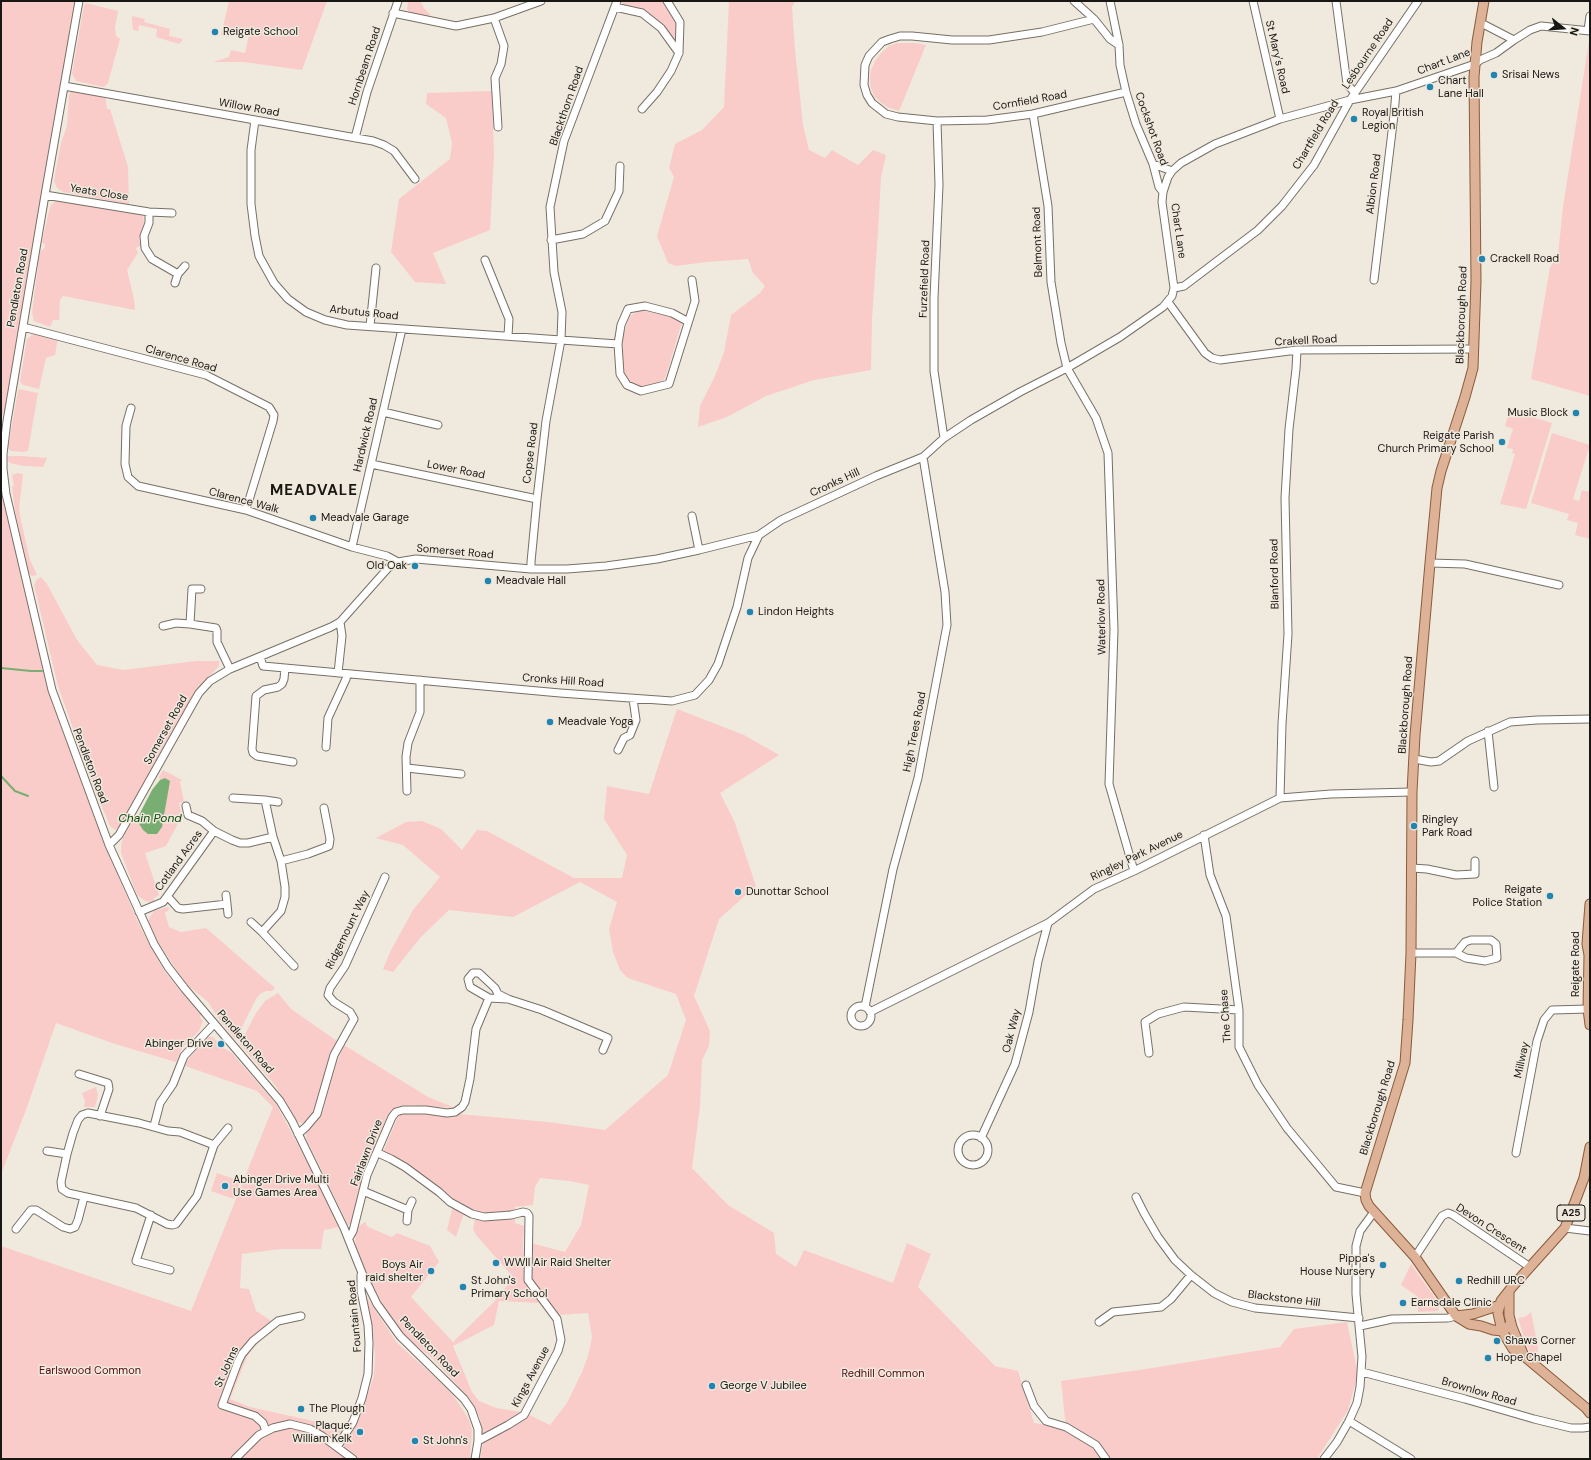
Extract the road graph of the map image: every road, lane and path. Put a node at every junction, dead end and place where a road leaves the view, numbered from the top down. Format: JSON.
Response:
{"nodes":[{"id":1,"x":80,"y":1,"type":"edge"},
{"id":2,"x":398,"y":1,"type":"edge"},
{"id":3,"x":520,"y":1,"type":"edge"},
{"id":4,"x":541,"y":1,"type":"edge"},
{"id":5,"x":667,"y":1,"type":"edge"},
{"id":6,"x":1074,"y":1,"type":"edge"},
{"id":7,"x":1110,"y":1,"type":"edge"},
{"id":8,"x":1253,"y":1,"type":"edge"},
{"id":9,"x":1336,"y":1,"type":"edge"},
{"id":10,"x":1418,"y":1,"type":"edge"},
{"id":11,"x":1484,"y":1,"type":"edge"},
{"id":12,"x":616,"y":4,"type":"edge"},
{"id":13,"x":519,"y":9,"type":"junction"},
{"id":14,"x":393,"y":14,"type":"junction"},
{"id":15,"x":1590,"y":16,"type":"edge"},
{"id":16,"x":494,"y":18,"type":"junction"},
{"id":17,"x":1094,"y":19,"type":"junction"},
{"id":18,"x":1481,"y":24,"type":"junction"},
{"id":19,"x":1589,"y":30,"type":"edge"},
{"id":20,"x":1514,"y":40,"type":"junction"},
{"id":21,"x":1118,"y":45,"type":"junction"},
{"id":22,"x":678,"y":53,"type":"junction"},
{"id":23,"x":1475,"y":64,"type":"junction"},
{"id":24,"x":64,"y":86,"type":"junction"},
{"id":25,"x":1396,"y":91,"type":"junction"},
{"id":26,"x":1126,"y":92,"type":"junction"},
{"id":27,"x":1355,"y":93,"type":"junction"},
{"id":28,"x":1350,"y":100,"type":"junction"},
{"id":29,"x":642,"y":109,"type":"dead end"},
{"id":30,"x":1033,"y":114,"type":"junction"},
{"id":31,"x":1280,"y":119,"type":"junction"},
{"id":32,"x":255,"y":120,"type":"junction"},
{"id":33,"x":937,"y":121,"type":"junction"},
{"id":34,"x":498,"y":127,"type":"dead end"},
{"id":35,"x":355,"y":138,"type":"junction"},
{"id":36,"x":1153,"y":164,"type":"junction"},
{"id":37,"x":620,"y":166,"type":"dead end"},
{"id":38,"x":1172,"y":171,"type":"junction"},
{"id":39,"x":415,"y":179,"type":"dead end"},
{"id":40,"x":1162,"y":192,"type":"junction"},
{"id":41,"x":45,"y":195,"type":"junction"},
{"id":42,"x":149,"y":212,"type":"junction"},
{"id":43,"x":172,"y":213,"type":"dead end"},
{"id":44,"x":551,"y":240,"type":"junction"},
{"id":45,"x":485,"y":260,"type":"dead end"},
{"id":46,"x":185,"y":266,"type":"dead end"},
{"id":47,"x":376,"y":268,"type":"dead end"},
{"id":48,"x":178,"y":274,"type":"junction"},
{"id":49,"x":692,"y":280,"type":"dead end"},
{"id":50,"x":1374,"y":280,"type":"dead end"},
{"id":51,"x":175,"y":283,"type":"dead end"},
{"id":52,"x":1174,"y":288,"type":"junction"},
{"id":53,"x":1168,"y":302,"type":"junction"},
{"id":54,"x":688,"y":321,"type":"junction"},
{"id":55,"x":370,"y":326,"type":"junction"},
{"id":56,"x":23,"y":327,"type":"junction"},
{"id":57,"x":402,"y":328,"type":"junction"},
{"id":58,"x":508,"y":336,"type":"junction"},
{"id":59,"x":561,"y":340,"type":"junction"},
{"id":60,"x":618,"y":344,"type":"junction"},
{"id":61,"x":1473,"y":349,"type":"junction"},
{"id":62,"x":1297,"y":350,"type":"junction"},
{"id":63,"x":1067,"y":368,"type":"junction"},
{"id":64,"x":131,"y":408,"type":"dead end"},
{"id":65,"x":383,"y":412,"type":"junction"},
{"id":66,"x":438,"y":425,"type":"dead end"},
{"id":67,"x":944,"y":438,"type":"junction"},
{"id":68,"x":923,"y":457,"type":"junction"},
{"id":69,"x":371,"y":464,"type":"junction"},
{"id":70,"x":537,"y":499,"type":"junction"},
{"id":71,"x":246,"y":510,"type":"junction"},
{"id":72,"x":692,"y":516,"type":"dead end"},
{"id":73,"x":759,"y":535,"type":"junction"},
{"id":74,"x":352,"y":547,"type":"junction"},
{"id":75,"x":699,"y":550,"type":"junction"},
{"id":76,"x":398,"y":562,"type":"junction"},
{"id":77,"x":1430,"y":563,"type":"junction"},
{"id":78,"x":531,"y":569,"type":"junction"},
{"id":79,"x":1559,"y":585,"type":"dead end"},
{"id":80,"x":201,"y":589,"type":"dead end"},
{"id":81,"x":340,"y":622,"type":"junction"},
{"id":82,"x":190,"y":624,"type":"junction"},
{"id":83,"x":163,"y":626,"type":"dead end"},
{"id":84,"x":260,"y":657,"type":"junction"},
{"id":85,"x":285,"y":668,"type":"junction"},
{"id":86,"x":230,"y":669,"type":"junction"},
{"id":87,"x":338,"y":673,"type":"junction"},
{"id":88,"x":347,"y":674,"type":"junction"},
{"id":89,"x":420,"y":680,"type":"junction"},
{"id":90,"x":633,"y":699,"type":"junction"},
{"id":91,"x":1590,"y":720,"type":"edge"},
{"id":92,"x":1488,"y":731,"type":"junction"},
{"id":93,"x":326,"y":747,"type":"dead end"},
{"id":94,"x":618,"y":750,"type":"dead end"},
{"id":95,"x":1414,"y":759,"type":"junction"},
{"id":96,"x":293,"y":762,"type":"dead end"},
{"id":97,"x":407,"y":768,"type":"junction"},
{"id":98,"x":461,"y":774,"type":"dead end"},
{"id":99,"x":1494,"y":788,"type":"dead end"},
{"id":100,"x":407,"y":791,"type":"dead end"},
{"id":101,"x":1412,"y":792,"type":"junction"},
{"id":102,"x":233,"y":798,"type":"dead end"},
{"id":103,"x":1280,"y":798,"type":"junction"},
{"id":104,"x":265,"y":800,"type":"junction"},
{"id":105,"x":278,"y":802,"type":"dead end"},
{"id":106,"x":186,"y":806,"type":"dead end"},
{"id":107,"x":324,"y":808,"type":"dead end"},
{"id":108,"x":214,"y":831,"type":"junction"},
{"id":109,"x":1204,"y":836,"type":"junction"},
{"id":110,"x":273,"y":837,"type":"junction"},
{"id":111,"x":109,"y":845,"type":"junction"},
{"id":112,"x":281,"y":861,"type":"junction"},
{"id":113,"x":1475,"y":861,"type":"dead end"},
{"id":114,"x":1411,"y":868,"type":"junction"},
{"id":115,"x":1134,"y":871,"type":"junction"},
{"id":116,"x":385,"y":877,"type":"dead end"},
{"id":117,"x":168,"y":896,"type":"junction"},
{"id":118,"x":226,"y":896,"type":"dead end"},
{"id":119,"x":227,"y":904,"type":"junction"},
{"id":120,"x":1590,"y":904,"type":"edge"},
{"id":121,"x":139,"y":912,"type":"junction"},
{"id":122,"x":228,"y":914,"type":"dead end"},
{"id":123,"x":251,"y":922,"type":"dead end"},
{"id":124,"x":1048,"y":923,"type":"junction"},
{"id":125,"x":262,"y":932,"type":"junction"},
{"id":126,"x":1411,"y":952,"type":"junction"},
{"id":127,"x":1456,"y":953,"type":"junction"},
{"id":128,"x":1589,"y":955,"type":"edge"},
{"id":129,"x":294,"y":966,"type":"dead end"},
{"id":130,"x":489,"y":998,"type":"junction"},
{"id":131,"x":508,"y":999,"type":"junction"},
{"id":132,"x":867,"y":1009,"type":"joint"},
{"id":133,"x":1588,"y":1009,"type":"junction"},
{"id":134,"x":1239,"y":1010,"type":"junction"},
{"id":135,"x":214,"y":1024,"type":"junction"},
{"id":136,"x":1590,"y":1025,"type":"edge"},
{"id":137,"x":603,"y":1050,"type":"dead end"},
{"id":138,"x":1149,"y":1053,"type":"dead end"},
{"id":139,"x":79,"y":1074,"type":"dead end"},
{"id":140,"x":100,"y":1116,"type":"junction"},
{"id":141,"x":154,"y":1126,"type":"junction"},
{"id":142,"x":228,"y":1128,"type":"dead end"},
{"id":143,"x":298,"y":1134,"type":"junction"},
{"id":144,"x":981,"y":1138,"type":"junction"},
{"id":145,"x":214,"y":1145,"type":"junction"},
{"id":146,"x":1590,"y":1147,"type":"edge"},
{"id":147,"x":47,"y":1151,"type":"dead end"},
{"id":148,"x":378,"y":1153,"type":"junction"},
{"id":149,"x":1516,"y":1153,"type":"dead end"},
{"id":150,"x":67,"y":1154,"type":"junction"},
{"id":151,"x":363,"y":1191,"type":"junction"},
{"id":152,"x":1365,"y":1193,"type":"junction"},
{"id":153,"x":84,"y":1197,"type":"junction"},
{"id":154,"x":1136,"y":1197,"type":"dead end"},
{"id":155,"x":412,"y":1201,"type":"dead end"},
{"id":156,"x":408,"y":1210,"type":"junction"},
{"id":157,"x":1374,"y":1212,"type":"junction"},
{"id":158,"x":152,"y":1215,"type":"junction"},
{"id":159,"x":406,"y":1221,"type":"dead end"},
{"id":160,"x":1565,"y":1228,"type":"junction"},
{"id":161,"x":16,"y":1229,"type":"dead end"},
{"id":162,"x":1590,"y":1231,"type":"edge"},
{"id":163,"x":349,"y":1238,"type":"junction"},
{"id":164,"x":1415,"y":1258,"type":"junction"},
{"id":165,"x":1530,"y":1267,"type":"junction"},
{"id":166,"x":170,"y":1270,"type":"dead end"},
{"id":167,"x":362,"y":1273,"type":"junction"},
{"id":168,"x":1191,"y":1275,"type":"junction"},
{"id":169,"x":1509,"y":1292,"type":"junction"},
{"id":170,"x":1500,"y":1304,"type":"junction"},
{"id":171,"x":1481,"y":1311,"type":"junction"},
{"id":172,"x":301,"y":1316,"type":"dead end"},
{"id":173,"x":1456,"y":1316,"type":"junction"},
{"id":174,"x":1510,"y":1319,"type":"junction"},
{"id":175,"x":1099,"y":1322,"type":"dead end"},
{"id":176,"x":1360,"y":1322,"type":"junction"},
{"id":177,"x":1481,"y":1326,"type":"junction"},
{"id":178,"x":1502,"y":1331,"type":"junction"},
{"id":179,"x":1524,"y":1356,"type":"junction"},
{"id":180,"x":1362,"y":1372,"type":"junction"},
{"id":181,"x":1026,"y":1385,"type":"dead end"},
{"id":182,"x":1590,"y":1413,"type":"edge"},
{"id":183,"x":1349,"y":1421,"type":"junction"},
{"id":184,"x":1590,"y":1427,"type":"edge"},
{"id":185,"x":266,"y":1431,"type":"junction"},
{"id":186,"x":478,"y":1441,"type":"junction"},
{"id":187,"x":338,"y":1447,"type":"junction"},
{"id":188,"x":235,"y":1459,"type":"edge"},
{"id":189,"x":353,"y":1459,"type":"edge"},
{"id":190,"x":475,"y":1459,"type":"edge"},
{"id":191,"x":1106,"y":1459,"type":"edge"},
{"id":192,"x":1324,"y":1459,"type":"edge"},
{"id":193,"x":1411,"y":1459,"type":"edge"}],
"edges":[{"from":1,"to":24,"type":"street","name":"Pendleton Road"},
{"from":2,"to":14,"type":"street","name":"Hornbeam Road"},
{"from":3,"to":13,"type":"street"},
{"from":4,"to":13,"type":"street"},
{"from":5,"to":22,"type":"street"},
{"from":6,"to":17,"type":"street"},
{"from":7,"to":21,"type":"street","name":"Cockshot Road"},
{"from":8,"to":31,"type":"street","name":"St Mary's Road"},
{"from":9,"to":27,"type":"street"},
{"from":10,"to":27,"type":"street","name":"Lesbourne Road"},
{"from":11,"to":18,"type":"main road","name":"Blackborough Road"},
{"from":12,"to":22,"type":"street"},
{"from":12,"to":44,"type":"street","name":"Blackthorn Road"},
{"from":13,"to":16,"type":"street"},
{"from":14,"to":16,"type":"street"},
{"from":14,"to":35,"type":"street","name":"Hornbeam Road"},
{"from":15,"to":19,"type":"street"},
{"from":16,"to":34,"type":"street"},
{"from":17,"to":21,"type":"street"},
{"from":17,"to":33,"type":"street","name":"Cornfield Road"},
{"from":18,"to":20,"type":"street"},
{"from":18,"to":23,"type":"main road","name":"Blackborough Road"},
{"from":19,"to":20,"type":"street","name":"Chart Lane"},
{"from":20,"to":23,"type":"street","name":"Chart Lane"},
{"from":21,"to":26,"type":"street","name":"Cockshot Road"},
{"from":22,"to":29,"type":"street"},
{"from":23,"to":25,"type":"street","name":"Chart Lane"},
{"from":23,"to":61,"type":"main road","name":"Blackborough Road"},
{"from":24,"to":32,"type":"street","name":"Willow Road"},
{"from":24,"to":41,"type":"street","name":"Pendleton Road"},
{"from":25,"to":28,"type":"street","name":"Chart Lane"},
{"from":25,"to":50,"type":"street","name":"Albion Road"},
{"from":26,"to":30,"type":"street","name":"Cornfield Road"},
{"from":26,"to":36,"type":"street","name":"Cockshot Road"},
{"from":27,"to":28,"type":"street","name":"Lesbourne Road"},
{"from":28,"to":31,"type":"street","name":"Chart Lane"},
{"from":28,"to":52,"type":"street","name":"Chartfield Road"},
{"from":30,"to":33,"type":"street","name":"Cornfield Road"},
{"from":30,"to":63,"type":"street","name":"Belmont Road"},
{"from":31,"to":38,"type":"street","name":"Chart Lane"},
{"from":32,"to":35,"type":"street","name":"Willow Road"},
{"from":32,"to":55,"type":"street","name":"Arbutus Road"},
{"from":33,"to":67,"type":"street","name":"Furzefield Road"},
{"from":35,"to":39,"type":"street","name":"Willow Road"},
{"from":36,"to":38,"type":"street"},
{"from":36,"to":40,"type":"street","name":"Cockshot Road"},
{"from":37,"to":44,"type":"street"},
{"from":38,"to":40,"type":"street","name":"Chart Lane"},
{"from":40,"to":52,"type":"street","name":"Chart Lane"},
{"from":41,"to":42,"type":"street","name":"Yeats Close"},
{"from":41,"to":56,"type":"street","name":"Pendleton Road"},
{"from":42,"to":43,"type":"street","name":"Yeats Close"},
{"from":42,"to":48,"type":"street"},
{"from":44,"to":59,"type":"street","name":"Blackthorn Road"},
{"from":45,"to":58,"type":"street"},
{"from":46,"to":48,"type":"street"},
{"from":47,"to":55,"type":"street"},
{"from":48,"to":51,"type":"street"},
{"from":49,"to":54,"type":"street"},
{"from":52,"to":53,"type":"street"},
{"from":53,"to":62,"type":"street","name":"Crakell Road"},
{"from":53,"to":63,"type":"street"},
{"from":54,"to":60,"type":"street"},
{"from":54,"to":60,"type":"street"},
{"from":55,"to":57,"type":"street","name":"Arbutus Road"},
{"from":56,"to":71,"type":"street","name":"Clarence Road"},
{"from":56,"to":111,"type":"street","name":"Pendleton Road"},
{"from":57,"to":58,"type":"street","name":"Arbutus Road"},
{"from":57,"to":65,"type":"street","name":"Hardwick Road"},
{"from":58,"to":59,"type":"street","name":"Arbutus Road"},
{"from":59,"to":60,"type":"street","name":"Arbutus Road"},
{"from":59,"to":70,"type":"street","name":"Copse Road"},
{"from":61,"to":62,"type":"street","name":"Crakell Road"},
{"from":61,"to":77,"type":"main road","name":"Blackborough Road"},
{"from":62,"to":103,"type":"street","name":"Blanford Road"},
{"from":63,"to":67,"type":"street"},
{"from":63,"to":115,"type":"street","name":"Waterlow Road"},
{"from":64,"to":71,"type":"street","name":"Clarence Walk"},
{"from":65,"to":66,"type":"street"},
{"from":65,"to":69,"type":"street","name":"Hardwick Road"},
{"from":67,"to":68,"type":"street"},
{"from":68,"to":73,"type":"street","name":"Cronks Hill"},
{"from":68,"to":132,"type":"street","name":"High Trees Road"},
{"from":69,"to":70,"type":"street","name":"Lower Road"},
{"from":69,"to":74,"type":"street","name":"Hardwick Road"},
{"from":70,"to":78,"type":"street","name":"Copse Road"},
{"from":71,"to":74,"type":"street","name":"Clarence Walk"},
{"from":72,"to":75,"type":"street"},
{"from":73,"to":75,"type":"street","name":"Somerset Road"},
{"from":73,"to":90,"type":"street","name":"Cronks Hill Road"},
{"from":74,"to":76,"type":"street","name":"Clarence Walk"},
{"from":75,"to":78,"type":"street","name":"Somerset Road"},
{"from":76,"to":78,"type":"street","name":"Somerset Road"},
{"from":76,"to":81,"type":"street","name":"Somerset Road"},
{"from":77,"to":79,"type":"street"},
{"from":77,"to":95,"type":"main road","name":"Blackborough Road"},
{"from":80,"to":82,"type":"street"},
{"from":81,"to":84,"type":"street","name":"Somerset Road"},
{"from":81,"to":87,"type":"street"},
{"from":82,"to":83,"type":"street"},
{"from":82,"to":86,"type":"street"},
{"from":84,"to":85,"type":"street","name":"Cronks Hill Road"},
{"from":84,"to":86,"type":"street","name":"Somerset Road"},
{"from":85,"to":87,"type":"street","name":"Cronks Hill Road"},
{"from":85,"to":96,"type":"street"},
{"from":86,"to":111,"type":"street","name":"Somerset Road"},
{"from":87,"to":88,"type":"street","name":"Cronks Hill Road"},
{"from":88,"to":89,"type":"street","name":"Cronks Hill Road"},
{"from":88,"to":93,"type":"street"},
{"from":89,"to":90,"type":"street","name":"Cronks Hill Road"},
{"from":89,"to":97,"type":"street"},
{"from":90,"to":94,"type":"street"},
{"from":91,"to":92,"type":"street"},
{"from":92,"to":95,"type":"street"},
{"from":92,"to":99,"type":"street"},
{"from":95,"to":101,"type":"main road","name":"Blackborough Road"},
{"from":97,"to":98,"type":"street"},
{"from":97,"to":100,"type":"street"},
{"from":101,"to":103,"type":"street","name":"Ringley Park Avenue"},
{"from":101,"to":114,"type":"main road","name":"Blackborough Road"},
{"from":102,"to":104,"type":"street"},
{"from":103,"to":109,"type":"street","name":"Ringley Park Avenue"},
{"from":104,"to":105,"type":"street"},
{"from":104,"to":110,"type":"street"},
{"from":106,"to":108,"type":"street","name":"Cotland Acres"},
{"from":107,"to":112,"type":"street"},
{"from":108,"to":110,"type":"street","name":"Cotland Acres"},
{"from":108,"to":117,"type":"street","name":"Cotland Acres"},
{"from":109,"to":115,"type":"street","name":"Ringley Park Avenue"},
{"from":109,"to":134,"type":"street","name":"The Chase"},
{"from":110,"to":112,"type":"street"},
{"from":111,"to":121,"type":"street","name":"Pendleton Road"},
{"from":112,"to":125,"type":"street"},
{"from":113,"to":114,"type":"street"},
{"from":114,"to":126,"type":"main road","name":"Blackborough Road"},
{"from":115,"to":124,"type":"street","name":"Ringley Park Avenue"},
{"from":116,"to":143,"type":"street","name":"Ridgemount Way"},
{"from":117,"to":119,"type":"street"},
{"from":117,"to":121,"type":"street","name":"Cotland Acres"},
{"from":118,"to":119,"type":"street"},
{"from":119,"to":122,"type":"street"},
{"from":120,"to":128,"type":"main road","name":"Reigate Road"},
{"from":121,"to":135,"type":"street","name":"Pendleton Road"},
{"from":123,"to":125,"type":"street"},
{"from":124,"to":132,"type":"street","name":"Ringley Park Avenue"},
{"from":124,"to":144,"type":"street","name":"Oak Way"},
{"from":125,"to":129,"type":"street"},
{"from":126,"to":127,"type":"street"},
{"from":126,"to":152,"type":"main road","name":"Blackborough Road"},
{"from":127,"to":127,"type":"street"},
{"from":128,"to":133,"type":"main road","name":"Reigate Road"},
{"from":130,"to":131,"type":"street"},
{"from":130,"to":131,"type":"street"},
{"from":130,"to":148,"type":"street","name":"Fairlawn Drive"},
{"from":131,"to":137,"type":"street"},
{"from":133,"to":136,"type":"main road","name":"Reigate Road"},
{"from":133,"to":149,"type":"street","name":"Millway"},
{"from":134,"to":138,"type":"street"},
{"from":134,"to":152,"type":"street","name":"The Chase"},
{"from":135,"to":141,"type":"street"},
{"from":135,"to":143,"type":"street","name":"Pendleton Road"},
{"from":139,"to":140,"type":"street"},
{"from":140,"to":141,"type":"street"},
{"from":140,"to":150,"type":"street"},
{"from":141,"to":145,"type":"street"},
{"from":142,"to":145,"type":"street"},
{"from":143,"to":163,"type":"street","name":"Pendleton Road"},
{"from":144,"to":144,"type":"street"},
{"from":145,"to":158,"type":"street"},
{"from":146,"to":160,"type":"main road","number":"A25"},
{"from":147,"to":150,"type":"street"},
{"from":148,"to":151,"type":"street","name":"Fairlawn Drive"},
{"from":148,"to":186,"type":"street","name":"Kings Avenue"},
{"from":150,"to":153,"type":"street"},
{"from":151,"to":156,"type":"street"},
{"from":151,"to":163,"type":"street","name":"Fairlawn Drive"},
{"from":152,"to":157,"type":"main road"},
{"from":153,"to":158,"type":"street"},
{"from":153,"to":161,"type":"street"},
{"from":154,"to":168,"type":"street","name":"Blackstone Hill"},
{"from":155,"to":156,"type":"street"},
{"from":156,"to":159,"type":"street"},
{"from":157,"to":164,"type":"main road"},
{"from":157,"to":176,"type":"street"},
{"from":158,"to":166,"type":"street"},
{"from":160,"to":162,"type":"street"},
{"from":160,"to":165,"type":"main road","number":"A25"},
{"from":163,"to":167,"type":"street","name":"Pendleton Road"},
{"from":164,"to":165,"type":"street","name":"Devon Crescent"},
{"from":164,"to":173,"type":"main road"},
{"from":165,"to":169,"type":"main road","number":"A25"},
{"from":167,"to":186,"type":"street","name":"Pendleton Road"},
{"from":167,"to":187,"type":"street","name":"Fountain Road"},
{"from":168,"to":175,"type":"street"},
{"from":168,"to":176,"type":"street","name":"Blackstone Hill"},
{"from":169,"to":170,"type":"main road","number":"A25"},
{"from":169,"to":174,"type":"main road"},
{"from":170,"to":171,"type":"main road"},
{"from":170,"to":174,"type":"main road"},
{"from":170,"to":178,"type":"main road"},
{"from":171,"to":173,"type":"main road"},
{"from":171,"to":177,"type":"main road"},
{"from":172,"to":185,"type":"street","name":"St Johns"},
{"from":173,"to":176,"type":"street","name":"Blackstone Hill"},
{"from":173,"to":177,"type":"main road"},
{"from":174,"to":178,"type":"main road"},
{"from":174,"to":179,"type":"main road"},
{"from":176,"to":180,"type":"street"},
{"from":177,"to":178,"type":"main road"},
{"from":178,"to":179,"type":"main road"},
{"from":179,"to":182,"type":"main road"},
{"from":180,"to":183,"type":"street"},
{"from":180,"to":184,"type":"street","name":"Brownlow Road"},
{"from":181,"to":191,"type":"street"},
{"from":183,"to":192,"type":"street"},
{"from":183,"to":193,"type":"street"},
{"from":185,"to":187,"type":"street"},
{"from":185,"to":188,"type":"street"},
{"from":186,"to":190,"type":"street","name":"Pendleton Road"},
{"from":187,"to":189,"type":"street"}]}
